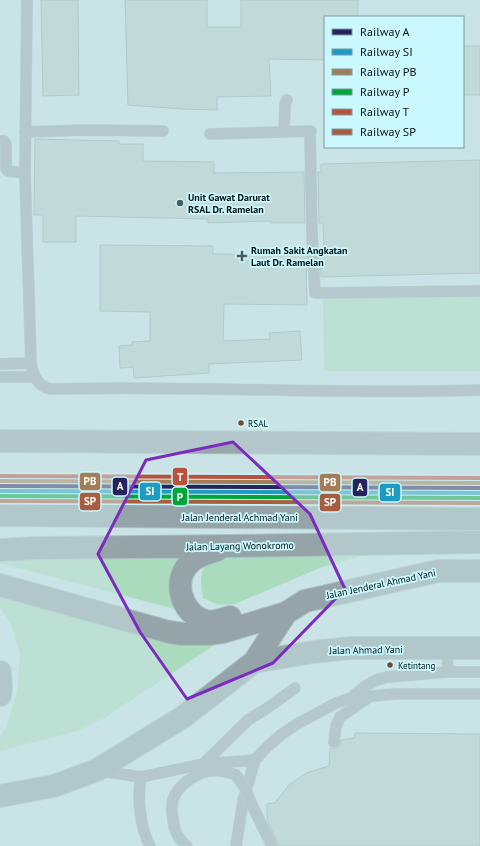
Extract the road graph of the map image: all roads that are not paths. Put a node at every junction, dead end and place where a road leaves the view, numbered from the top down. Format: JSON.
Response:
{"nodes":[{"id":1,"x":27,"y":0,"type":"edge"},
{"id":2,"x":287,"y":100,"type":"dead end"},
{"id":3,"x":163,"y":131,"type":"dead end"},
{"id":4,"x":25,"y":132,"type":"junction"},
{"id":5,"x":284,"y":132,"type":"junction"},
{"id":6,"x":210,"y":134,"type":"dead end"},
{"id":7,"x":0,"y":141,"type":"edge"},
{"id":8,"x":25,"y":173,"type":"junction"},
{"id":9,"x":480,"y":291,"type":"edge"},
{"id":10,"x":0,"y":364,"type":"edge"},
{"id":11,"x":33,"y":369,"type":"junction"},
{"id":12,"x":0,"y":370,"type":"edge"},
{"id":13,"x":0,"y":378,"type":"edge"},
{"id":14,"x":480,"y":390,"type":"edge"},
{"id":15,"x":0,"y":441,"type":"edge"},
{"id":16,"x":480,"y":444,"type":"edge"},
{"id":17,"x":0,"y":515,"type":"edge"},
{"id":18,"x":480,"y":519,"type":"edge"},
{"id":19,"x":480,"y":542,"type":"edge"},
{"id":20,"x":234,"y":546,"type":"junction"},
{"id":21,"x":0,"y":550,"type":"edge"},
{"id":22,"x":480,"y":571,"type":"edge"},
{"id":23,"x":0,"y":585,"type":"edge"},
{"id":24,"x":305,"y":600,"type":"junction"},
{"id":25,"x":286,"y":613,"type":"junction"},
{"id":26,"x":480,"y":648,"type":"edge"},
{"id":27,"x":447,"y":649,"type":"junction"},
{"id":28,"x":254,"y":662,"type":"junction"},
{"id":29,"x":0,"y":672,"type":"edge"},
{"id":30,"x":448,"y":672,"type":"junction"},
{"id":31,"x":480,"y":672,"type":"edge"},
{"id":32,"x":295,"y":688,"type":"dead end"},
{"id":33,"x":480,"y":694,"type":"edge"},
{"id":34,"x":0,"y":695,"type":"edge"},
{"id":35,"x":370,"y":697,"type":"junction"},
{"id":36,"x":351,"y":698,"type":"junction"},
{"id":37,"x":334,"y":742,"type":"dead end"},
{"id":38,"x":255,"y":760,"type":"junction"},
{"id":39,"x":203,"y":764,"type":"junction"},
{"id":40,"x":97,"y":770,"type":"junction"},
{"id":41,"x":141,"y":777,"type":"junction"},
{"id":42,"x":0,"y":796,"type":"edge"},
{"id":43,"x":150,"y":846,"type":"edge"},
{"id":44,"x":187,"y":846,"type":"edge"},
{"id":45,"x":235,"y":846,"type":"edge"},
{"id":46,"x":272,"y":846,"type":"edge"}],
"edges":[{"from":1,"to":4,"type":"lane"},
{"from":2,"to":5,"type":"lane"},
{"from":3,"to":4,"type":"lane"},
{"from":4,"to":8,"type":"lane"},
{"from":5,"to":6,"type":"lane"},
{"from":5,"to":9,"type":"lane"},
{"from":7,"to":8,"type":"lane"},
{"from":8,"to":11,"type":"lane"},
{"from":10,"to":11,"type":"lane"},
{"from":11,"to":12,"type":"lane"},
{"from":11,"to":13,"type":"lane"},
{"from":11,"to":14,"type":"lane"},
{"from":15,"to":16,"type":"street"},
{"from":17,"to":18,"type":"highway","name":"Jalan Jenderal Achmad Yani"},
{"from":19,"to":20,"type":"highway","name":"Jalan Layang Wonokromo"},
{"from":20,"to":21,"type":"highway","name":"Jalan Layang Wonokromo"},
{"from":20,"to":24,"type":"highway"},
{"from":22,"to":24,"type":"highway","name":"Jalan Jenderal Ahmad Yani"},
{"from":23,"to":25,"type":"highway"},
{"from":24,"to":25,"type":"highway","name":"Jalan Jenderal Ahmad Yani"},
{"from":25,"to":28,"type":"highway"},
{"from":26,"to":27,"type":"highway","name":"Jalan Ahmad Yani"},
{"from":27,"to":28,"type":"highway","name":"Jalan Ahmad Yani"},
{"from":27,"to":30,"type":"lane"},
{"from":28,"to":40,"type":"highway"},
{"from":29,"to":34,"type":"highway"},
{"from":30,"to":31,"type":"lane"},
{"from":30,"to":36,"type":"lane"},
{"from":32,"to":39,"type":"lane"},
{"from":33,"to":35,"type":"lane"},
{"from":35,"to":36,"type":"lane"},
{"from":35,"to":37,"type":"lane"},
{"from":36,"to":38,"type":"lane"},
{"from":38,"to":39,"type":"lane"},
{"from":38,"to":45,"type":"lane"},
{"from":39,"to":41,"type":"lane"},
{"from":40,"to":41,"type":"lane"},
{"from":40,"to":42,"type":"highway"},
{"from":41,"to":43,"type":"lane"},
{"from":44,"to":46,"type":"lane","bridge":true}]}
